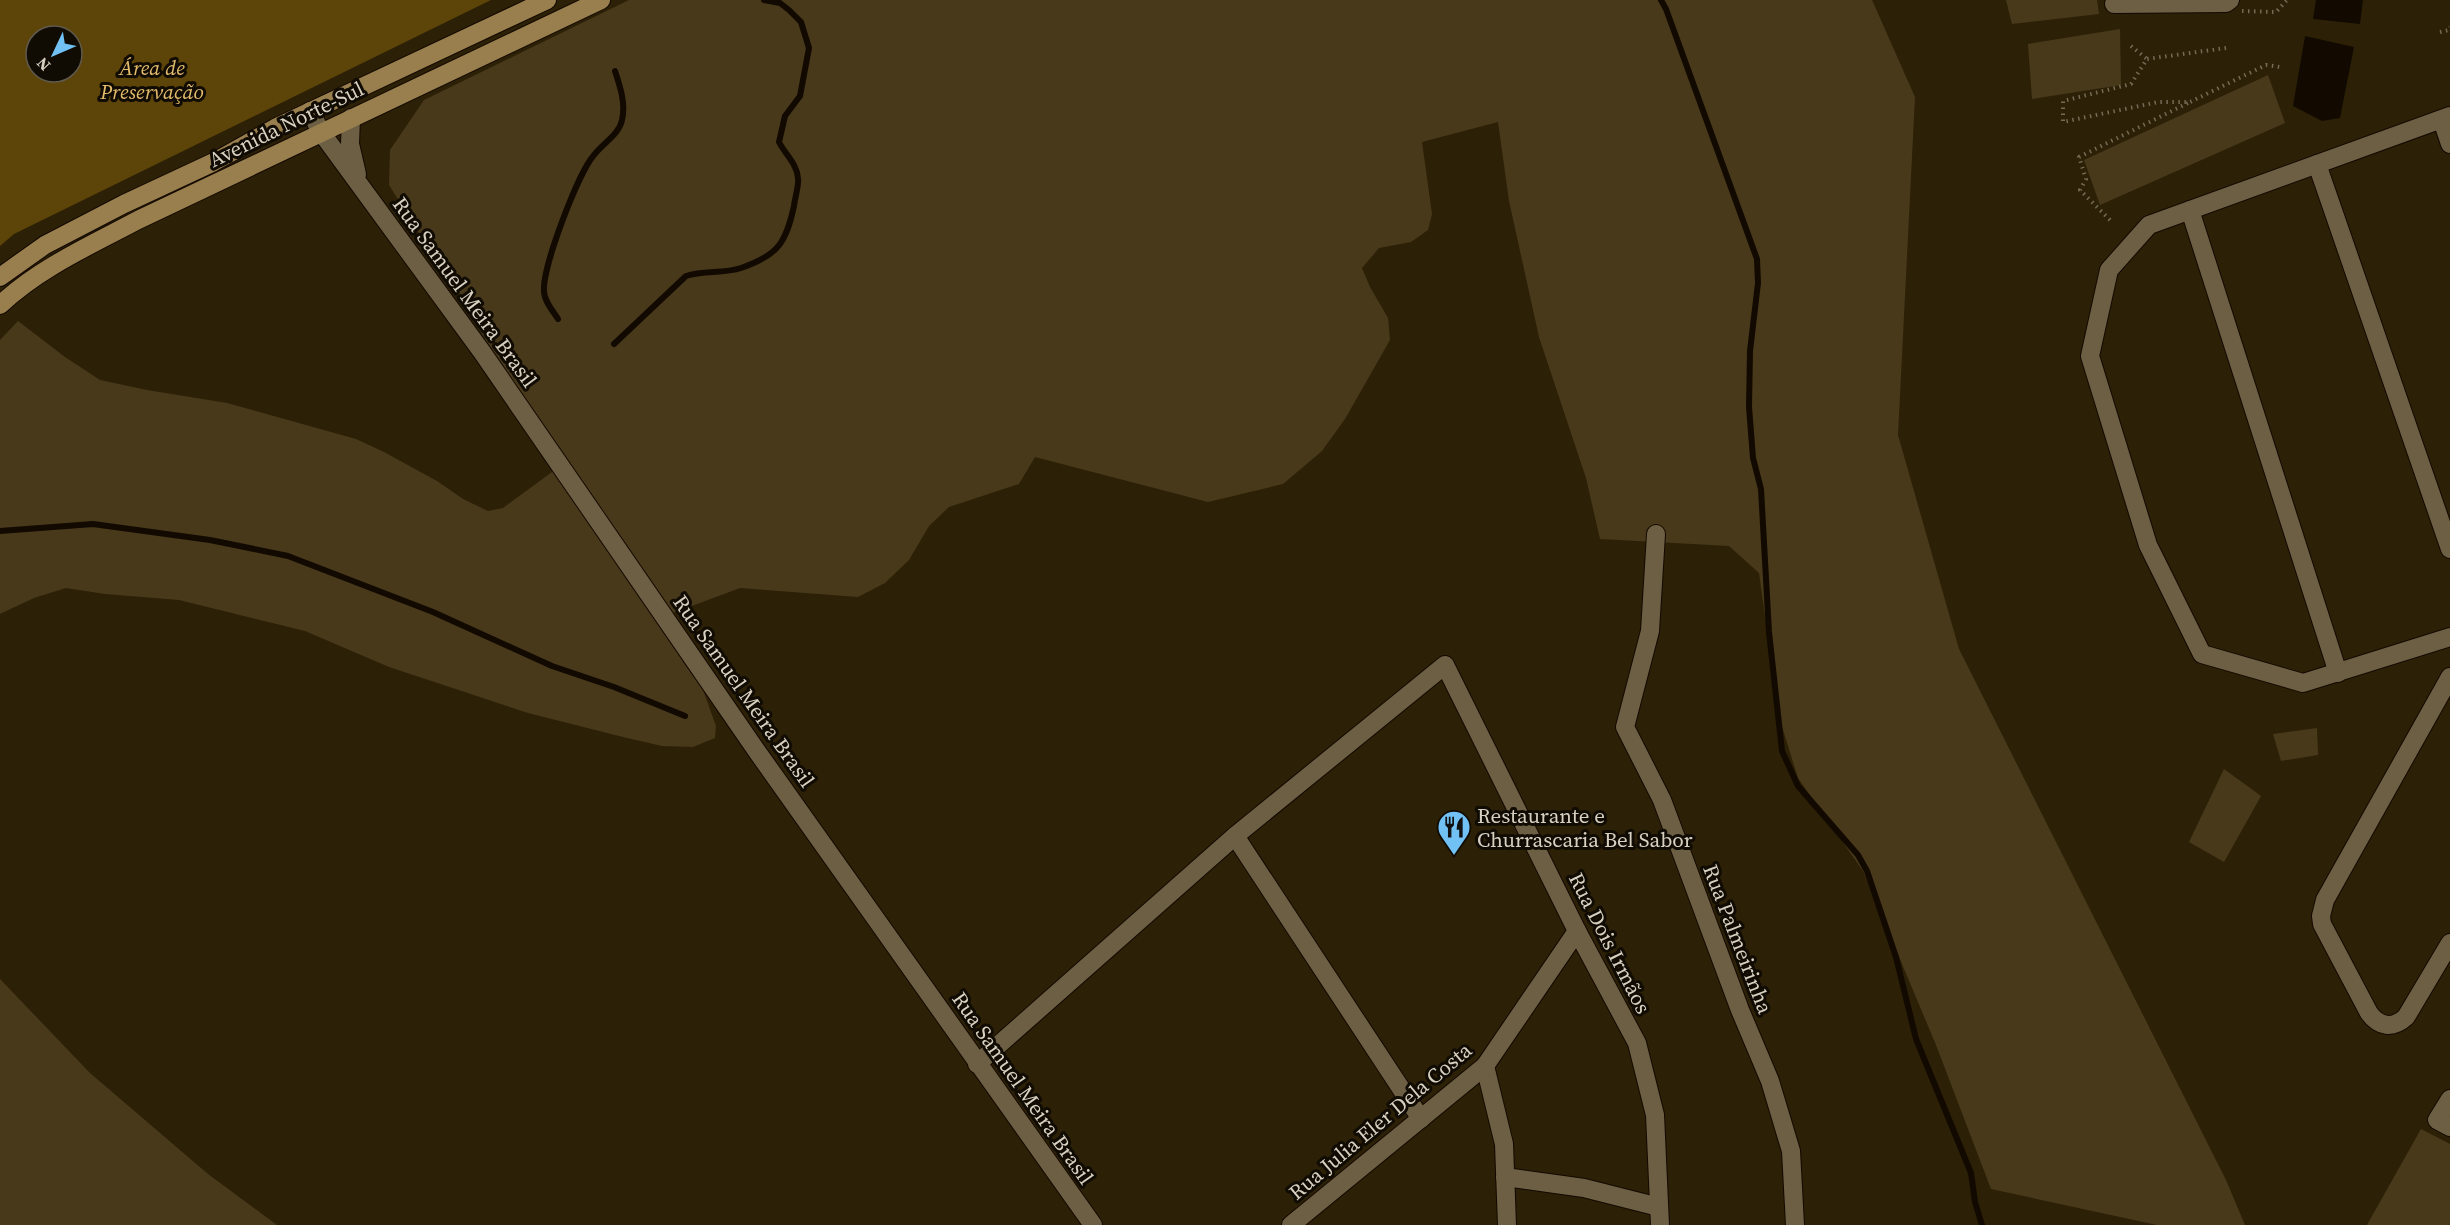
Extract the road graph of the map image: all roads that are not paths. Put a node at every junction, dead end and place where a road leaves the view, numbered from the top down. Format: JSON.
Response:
{"nodes":[{"id":1,"x":547,"y":0,"type":"edge"},
{"id":2,"x":601,"y":0,"type":"edge"},
{"id":3,"x":2230,"y":0,"type":"edge"},
{"id":4,"x":2114,"y":4,"type":"dead end"},
{"id":5,"x":310,"y":111,"type":"junction"},
{"id":6,"x":351,"y":118,"type":"junction"},
{"id":7,"x":2446,"y":118,"type":"edge"},
{"id":8,"x":321,"y":132,"type":"junction"},
{"id":9,"x":2450,"y":144,"type":"edge"},
{"id":10,"x":2318,"y":164,"type":"junction"},
{"id":11,"x":359,"y":181,"type":"junction"},
{"id":12,"x":2190,"y":210,"type":"junction"},
{"id":13,"x":0,"y":278,"type":"edge"},
{"id":14,"x":0,"y":305,"type":"edge"},
{"id":15,"x":1656,"y":534,"type":"dead end"},
{"id":16,"x":2450,"y":549,"type":"edge"},
{"id":17,"x":2450,"y":637,"type":"edge"},
{"id":18,"x":2338,"y":673,"type":"junction"},
{"id":19,"x":2450,"y":677,"type":"edge"},
{"id":20,"x":1235,"y":836,"type":"junction"},
{"id":21,"x":1577,"y":931,"type":"junction"},
{"id":22,"x":2450,"y":943,"type":"edge"},
{"id":23,"x":977,"y":1064,"type":"junction"},
{"id":24,"x":1485,"y":1066,"type":"junction"},
{"id":25,"x":2450,"y":1099,"type":"edge"},
{"id":26,"x":1421,"y":1119,"type":"junction"},
{"id":27,"x":2443,"y":1124,"type":"edge"},
{"id":28,"x":1505,"y":1177,"type":"junction"},
{"id":29,"x":1662,"y":1220,"type":"edge"},
{"id":30,"x":1093,"y":1225,"type":"edge"},
{"id":31,"x":1291,"y":1225,"type":"edge"},
{"id":32,"x":1507,"y":1225,"type":"edge"},
{"id":33,"x":1795,"y":1225,"type":"edge"}],
"edges":[{"from":1,"to":5,"type":"main road","name":"Avenida Norte-Sul"},
{"from":2,"to":6,"type":"main road","name":"Avenida Norte-Sul"},
{"from":3,"to":4,"type":"street"},
{"from":5,"to":8,"type":"street","name":"Rua Samuel Meira Brasil"},
{"from":5,"to":13,"type":"main road","name":"Avenida Norte-Sul"},
{"from":6,"to":8,"type":"main road","name":"Avenida Norte-Sul"},
{"from":6,"to":11,"type":"street","name":"Rua Samuel Meira Brasil"},
{"from":7,"to":9,"type":"street"},
{"from":7,"to":10,"type":"street"},
{"from":8,"to":11,"type":"street","name":"Rua Samuel Meira Brasil"},
{"from":8,"to":14,"type":"main road","name":"Avenida Norte-Sul"},
{"from":10,"to":12,"type":"street"},
{"from":10,"to":16,"type":"street"},
{"from":11,"to":23,"type":"street","name":"Rua Samuel Meira Brasil"},
{"from":12,"to":18,"type":"street"},
{"from":12,"to":18,"type":"street"},
{"from":15,"to":33,"type":"street","name":"Rua Palmeirinha"},
{"from":17,"to":18,"type":"street"},
{"from":19,"to":22,"type":"street"},
{"from":20,"to":21,"type":"street","name":"Rua Dois Irmãos"},
{"from":20,"to":23,"type":"street"},
{"from":20,"to":26,"type":"street"},
{"from":21,"to":24,"type":"street","name":"Rua Julia Eler Dela Costa"},
{"from":21,"to":29,"type":"street","name":"Rua Dois Irmãos"},
{"from":23,"to":30,"type":"street","name":"Rua Samuel Meira Brasil"},
{"from":24,"to":26,"type":"street","name":"Rua Julia Eler Dela Costa"},
{"from":24,"to":28,"type":"street"},
{"from":25,"to":27,"type":"street"},
{"from":26,"to":31,"type":"street","name":"Rua Julia Eler Dela Costa"},
{"from":28,"to":29,"type":"street"},
{"from":28,"to":32,"type":"street"}]}
